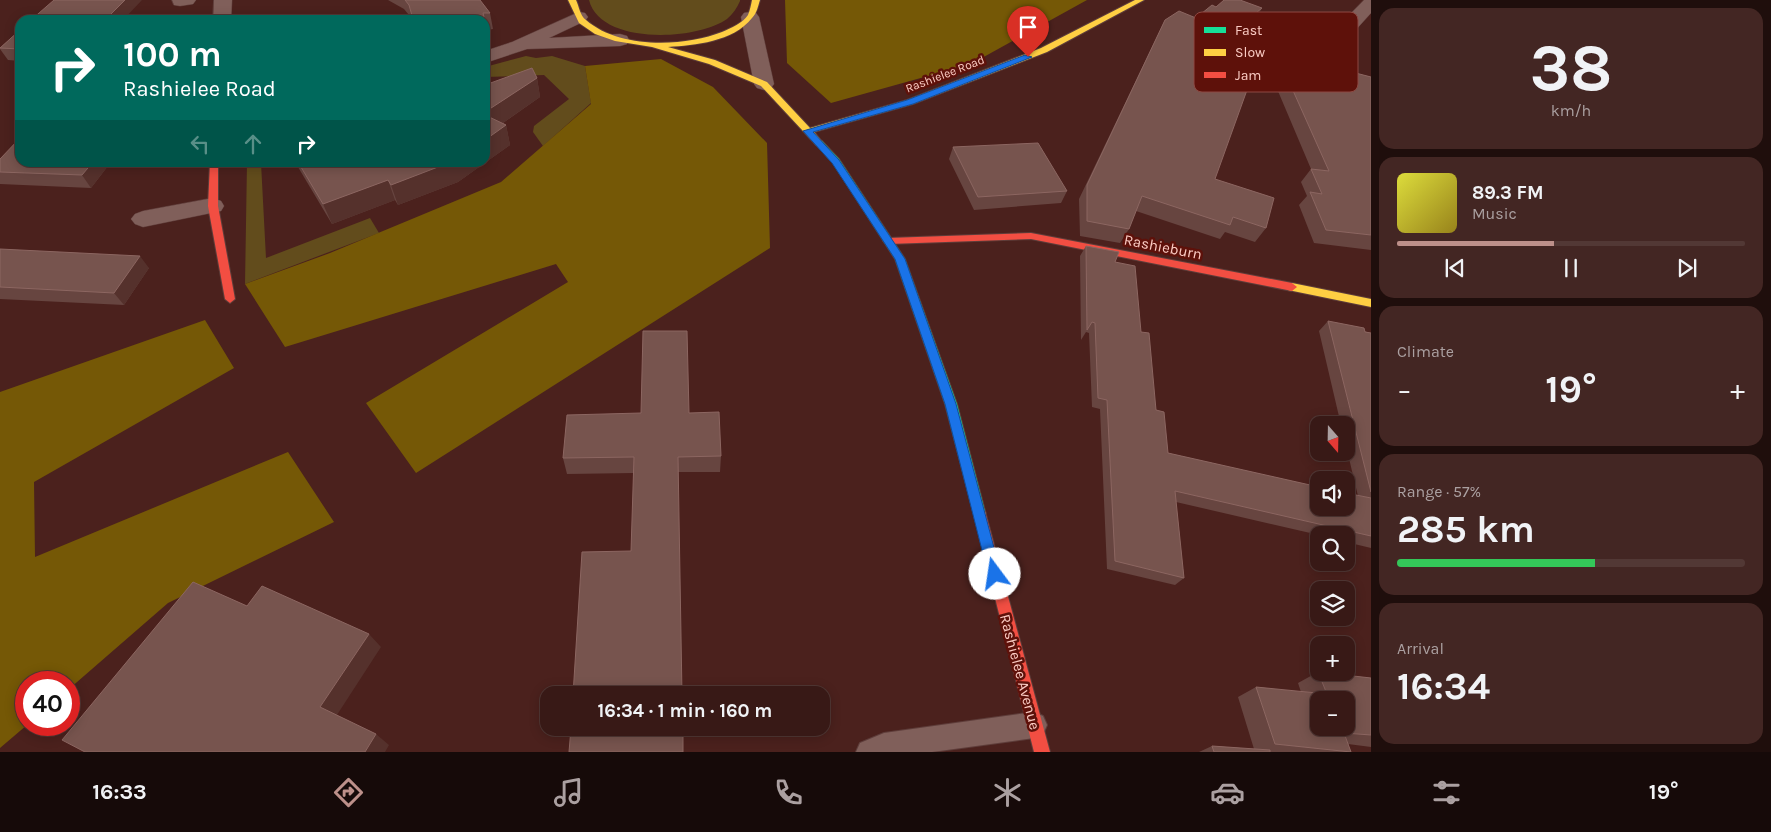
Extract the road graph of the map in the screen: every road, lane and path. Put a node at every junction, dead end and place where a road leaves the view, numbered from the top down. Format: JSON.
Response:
{"nodes":[{"id":1,"x":223,"y":0,"type":"edge"},
{"id":2,"x":1140,"y":0,"type":"edge"},
{"id":3,"x":1371,"y":3,"type":"edge"},
{"id":4,"x":575,"y":4,"type":"edge"},
{"id":5,"x":753,"y":8,"type":"edge"},
{"id":6,"x":222,"y":15,"type":"edge"},
{"id":7,"x":1358,"y":17,"type":"edge"},
{"id":8,"x":620,"y":40,"type":"junction"},
{"id":9,"x":519,"y":46,"type":"junction"},
{"id":10,"x":654,"y":46,"type":"junction"},
{"id":11,"x":490,"y":55,"type":"edge"},
{"id":12,"x":764,"y":84,"type":"junction"},
{"id":13,"x":808,"y":131,"type":"junction"},
{"id":14,"x":214,"y":167,"type":"edge"},
{"id":15,"x":213,"y":206,"type":"junction"},
{"id":16,"x":143,"y":220,"type":"dead end"},
{"id":17,"x":888,"y":241,"type":"junction"},
{"id":18,"x":230,"y":299,"type":"dead end"},
{"id":19,"x":1371,"y":303,"type":"edge"},
{"id":20,"x":1034,"y":725,"type":"junction"},
{"id":21,"x":869,"y":752,"type":"edge"},
{"id":22,"x":1042,"y":752,"type":"edge"}],
"edges":[{"from":1,"to":6,"type":"street"},
{"from":2,"to":13,"type":"street","name":"Rashielee Road"},
{"from":3,"to":7,"type":"street"},
{"from":4,"to":8,"type":"street"},
{"from":4,"to":9,"type":"street"},
{"from":5,"to":10,"type":"street"},
{"from":5,"to":12,"type":"street"},
{"from":8,"to":9,"type":"street"},
{"from":8,"to":10,"type":"street"},
{"from":9,"to":11,"type":"street"},
{"from":10,"to":12,"type":"street","name":"Rashielee Avenue"},
{"from":12,"to":13,"type":"street","name":"Rashielee Avenue"},
{"from":13,"to":17,"type":"street","name":"Rashielee Avenue"},
{"from":14,"to":15,"type":"street"},
{"from":15,"to":16,"type":"street"},
{"from":15,"to":18,"type":"street"},
{"from":17,"to":19,"type":"street","name":"Rashieburn"},
{"from":17,"to":20,"type":"street","name":"Rashielee Avenue"},
{"from":20,"to":21,"type":"lane"},
{"from":20,"to":22,"type":"street","name":"Rashielee Avenue"}]}
